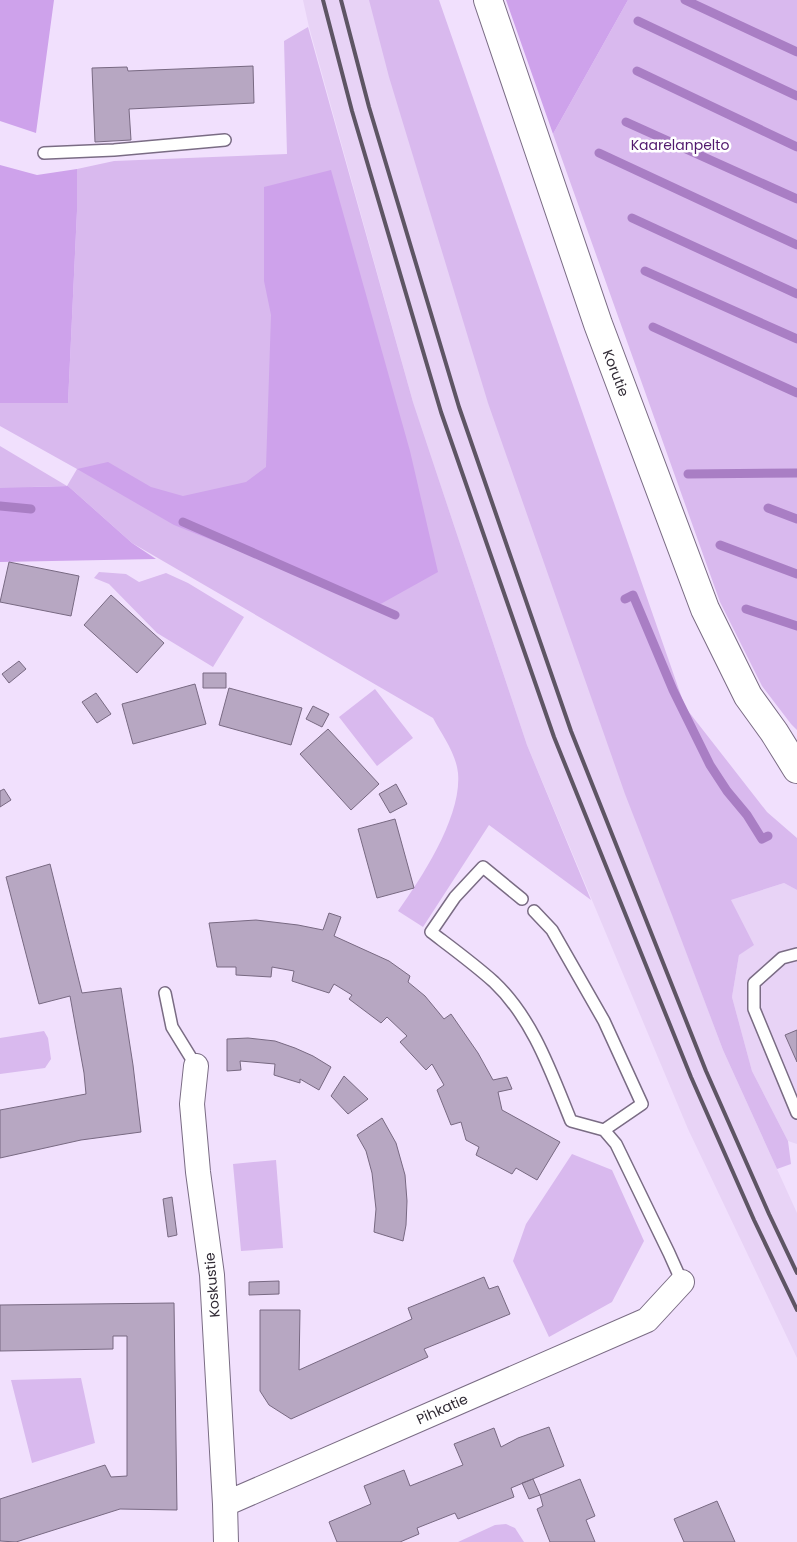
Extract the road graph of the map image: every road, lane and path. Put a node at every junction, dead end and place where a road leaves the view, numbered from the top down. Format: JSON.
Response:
{"nodes":[{"id":1,"x":488,"y":0,"type":"edge"},
{"id":2,"x":225,"y":140,"type":"dead end"},
{"id":3,"x":44,"y":153,"type":"dead end"},
{"id":4,"x":774,"y":732,"type":"junction"},
{"id":5,"x":797,"y":754,"type":"edge"},
{"id":6,"x":797,"y":769,"type":"edge"},
{"id":7,"x":522,"y":900,"type":"dead end"},
{"id":8,"x":534,"y":911,"type":"dead end"},
{"id":9,"x":797,"y":954,"type":"edge"},
{"id":10,"x":165,"y":993,"type":"dead end"},
{"id":11,"x":196,"y":1066,"type":"joint"},
{"id":12,"x":797,"y":1113,"type":"edge"},
{"id":13,"x":604,"y":1130,"type":"junction"},
{"id":14,"x":682,"y":1282,"type":"joint"},
{"id":15,"x":225,"y":1504,"type":"junction"},
{"id":16,"x":226,"y":1542,"type":"edge"}],
"edges":[{"from":1,"to":4,"type":"street","name":"Korutie"},
{"from":2,"to":3,"type":"lane"},
{"from":4,"to":5,"type":"street","name":"Korutie"},
{"from":4,"to":6,"type":"street","name":"Korutie"},
{"from":7,"to":13,"type":"lane"},
{"from":8,"to":13,"type":"lane"},
{"from":9,"to":12,"type":"lane"},
{"from":10,"to":11,"type":"lane"},
{"from":11,"to":15,"type":"street","name":"Koskustie"},
{"from":13,"to":14,"type":"lane"},
{"from":14,"to":15,"type":"street","name":"Pihkatie"},
{"from":15,"to":16,"type":"street"}]}
